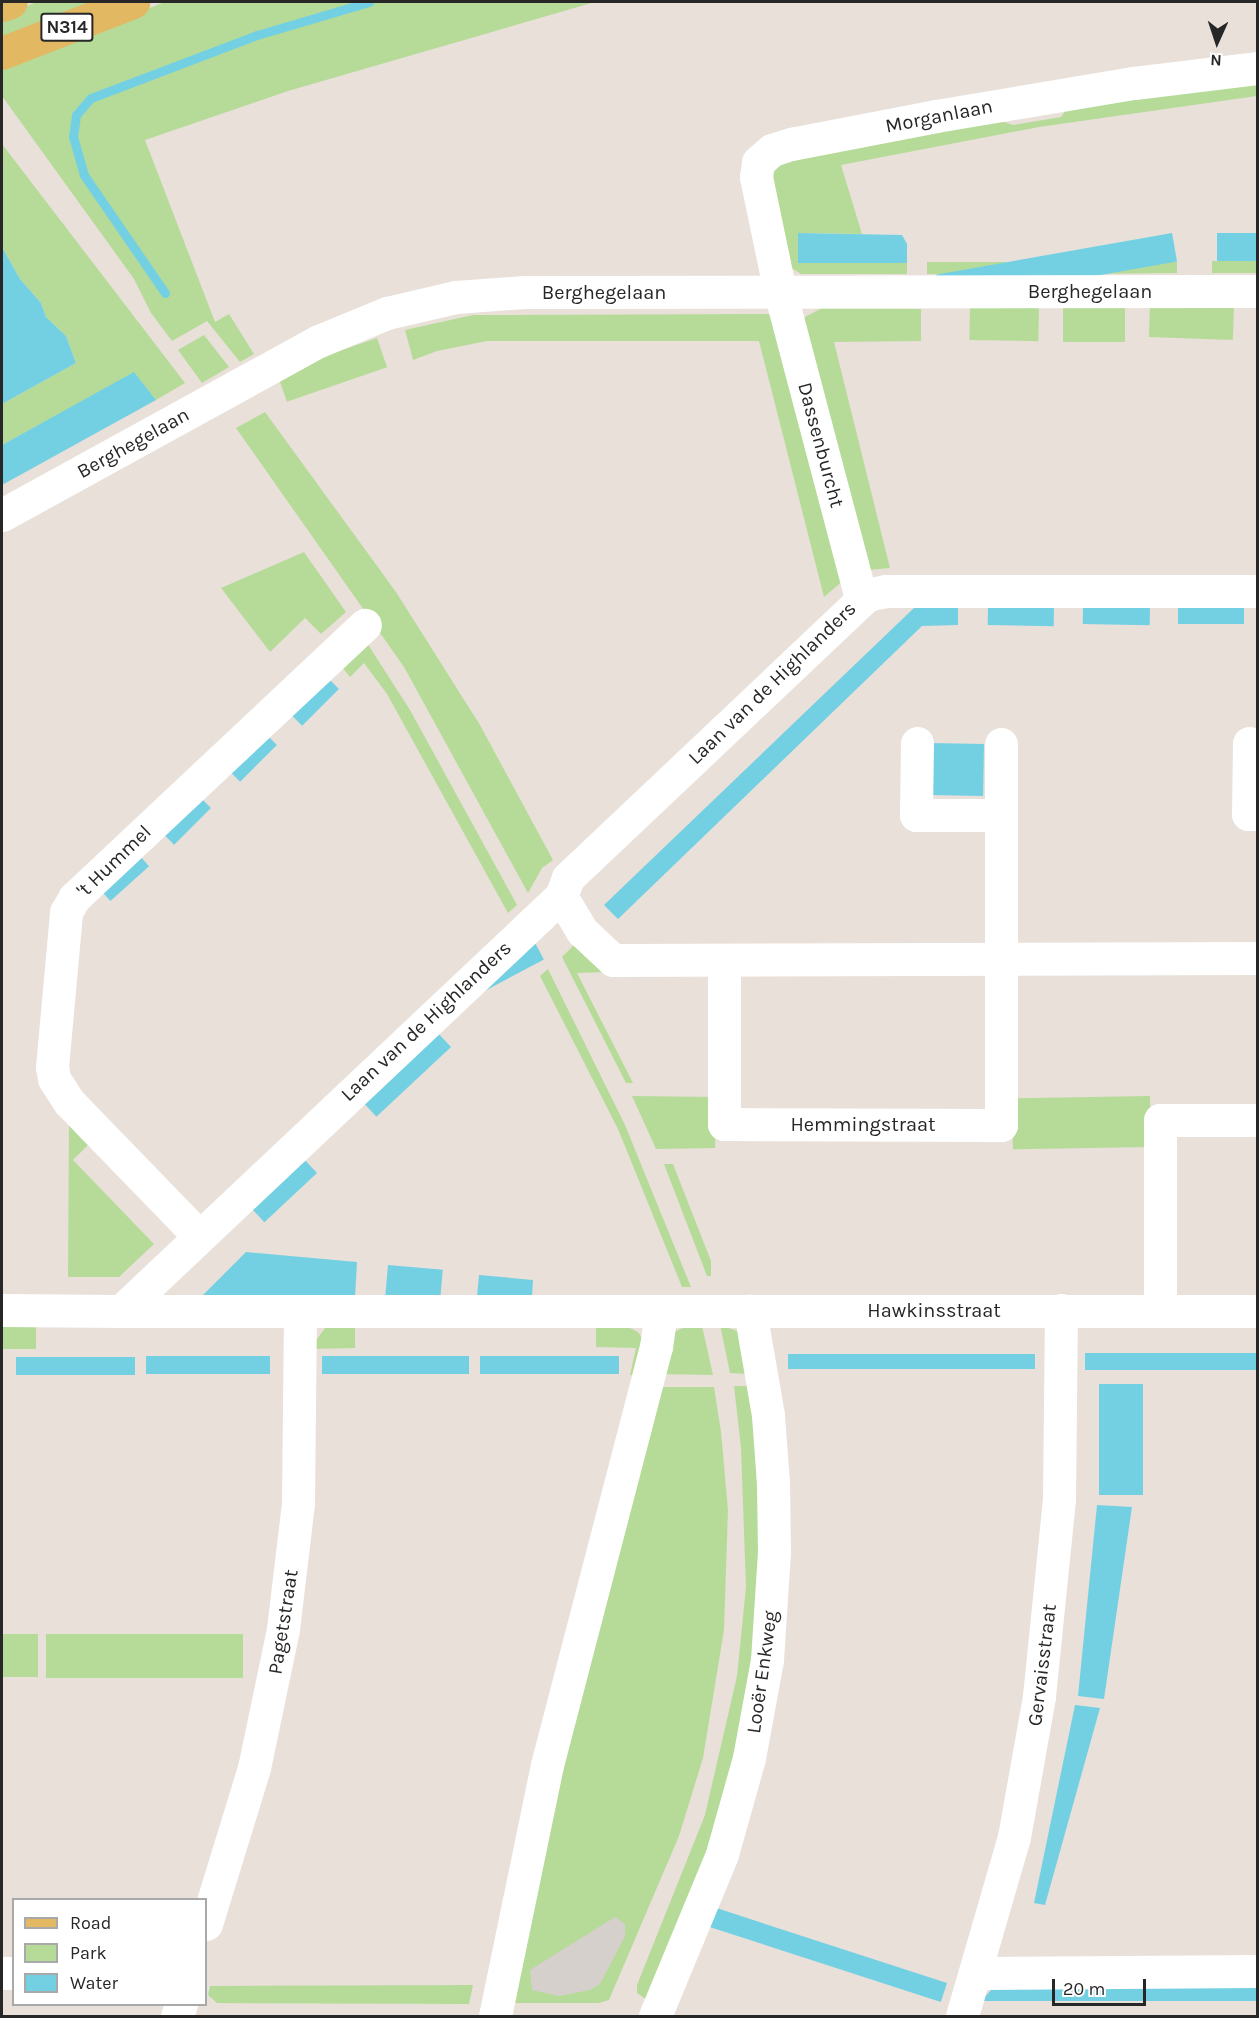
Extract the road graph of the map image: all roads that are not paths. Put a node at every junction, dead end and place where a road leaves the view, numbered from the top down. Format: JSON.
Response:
{"nodes":[{"id":1,"x":12,"y":2,"type":"edge"},
{"id":2,"x":133,"y":2,"type":"edge"},
{"id":3,"x":2,"y":5,"type":"edge"},
{"id":4,"x":2,"y":53,"type":"edge"},
{"id":5,"x":1257,"y":68,"type":"edge"},
{"id":6,"x":1257,"y":291,"type":"edge"},
{"id":7,"x":780,"y":292,"type":"junction"},
{"id":8,"x":2,"y":515,"type":"edge"},
{"id":9,"x":1257,"y":591,"type":"edge"},
{"id":10,"x":861,"y":598,"type":"junction"},
{"id":11,"x":365,"y":625,"type":"dead end"},
{"id":12,"x":917,"y":743,"type":"dead end"},
{"id":13,"x":1249,"y":743,"type":"dead end"},
{"id":14,"x":1000,"y":744,"type":"dead end"},
{"id":15,"x":1257,"y":814,"type":"edge"},
{"id":16,"x":1000,"y":816,"type":"junction"},
{"id":17,"x":561,"y":896,"type":"junction"},
{"id":18,"x":1257,"y":958,"type":"edge"},
{"id":19,"x":1000,"y":960,"type":"junction"},
{"id":20,"x":724,"y":961,"type":"junction"},
{"id":21,"x":1257,"y":1120,"type":"edge"},
{"id":22,"x":198,"y":1235,"type":"junction"},
{"id":23,"x":2,"y":1310,"type":"edge"},
{"id":24,"x":1061,"y":1310,"type":"junction"},
{"id":25,"x":1160,"y":1310,"type":"junction"},
{"id":26,"x":121,"y":1311,"type":"junction"},
{"id":27,"x":300,"y":1311,"type":"junction"},
{"id":28,"x":750,"y":1311,"type":"junction"},
{"id":29,"x":1257,"y":1311,"type":"edge"},
{"id":30,"x":661,"y":1312,"type":"junction"},
{"id":31,"x":207,"y":1921,"type":"edge"},
{"id":32,"x":1257,"y":1971,"type":"edge"},
{"id":33,"x":976,"y":1973,"type":"junction"},
{"id":34,"x":963,"y":2014,"type":"edge"},
{"id":35,"x":495,"y":2016,"type":"edge"},
{"id":36,"x":655,"y":2016,"type":"edge"}],
"edges":[{"from":1,"to":3,"type":"main road"},
{"from":2,"to":4,"type":"main road","number":"N314"},
{"from":5,"to":7,"type":"street","name":"Morganlaan"},
{"from":6,"to":7,"type":"street","name":"Berghegelaan"},
{"from":7,"to":8,"type":"street","name":"Berghegelaan"},
{"from":7,"to":10,"type":"street","name":"Dassenburcht"},
{"from":9,"to":10,"type":"street","name":"Laan van de Highlanders"},
{"from":10,"to":17,"type":"street","name":"Laan van de Highlanders"},
{"from":11,"to":22,"type":"street","name":"'t Hummel"},
{"from":12,"to":16,"type":"street"},
{"from":13,"to":15,"type":"street"},
{"from":14,"to":16,"type":"street","name":"Hemmingstraat"},
{"from":16,"to":19,"type":"street","name":"Hemmingstraat"},
{"from":17,"to":20,"type":"street"},
{"from":17,"to":22,"type":"street","name":"Laan van de Highlanders"},
{"from":18,"to":19,"type":"street"},
{"from":19,"to":20,"type":"street"},
{"from":19,"to":20,"type":"street","name":"Hemmingstraat"},
{"from":21,"to":25,"type":"street"},
{"from":22,"to":26,"type":"street","name":"Laan van de Highlanders"},
{"from":23,"to":26,"type":"street"},
{"from":24,"to":25,"type":"street","name":"Hawkinsstraat"},
{"from":24,"to":28,"type":"street","name":"Hawkinsstraat"},
{"from":24,"to":33,"type":"street","name":"Gervaisstraat"},
{"from":25,"to":29,"type":"street","name":"Hawkinsstraat"},
{"from":26,"to":27,"type":"street"},
{"from":27,"to":30,"type":"street"},
{"from":27,"to":31,"type":"street","name":"Pagetstraat"},
{"from":28,"to":30,"type":"street","name":"Hawkinsstraat"},
{"from":28,"to":36,"type":"street","name":"Looër Enkweg"},
{"from":30,"to":35,"type":"street"},
{"from":32,"to":33,"type":"street"},
{"from":33,"to":34,"type":"street","name":"Gervaisstraat"}]}
